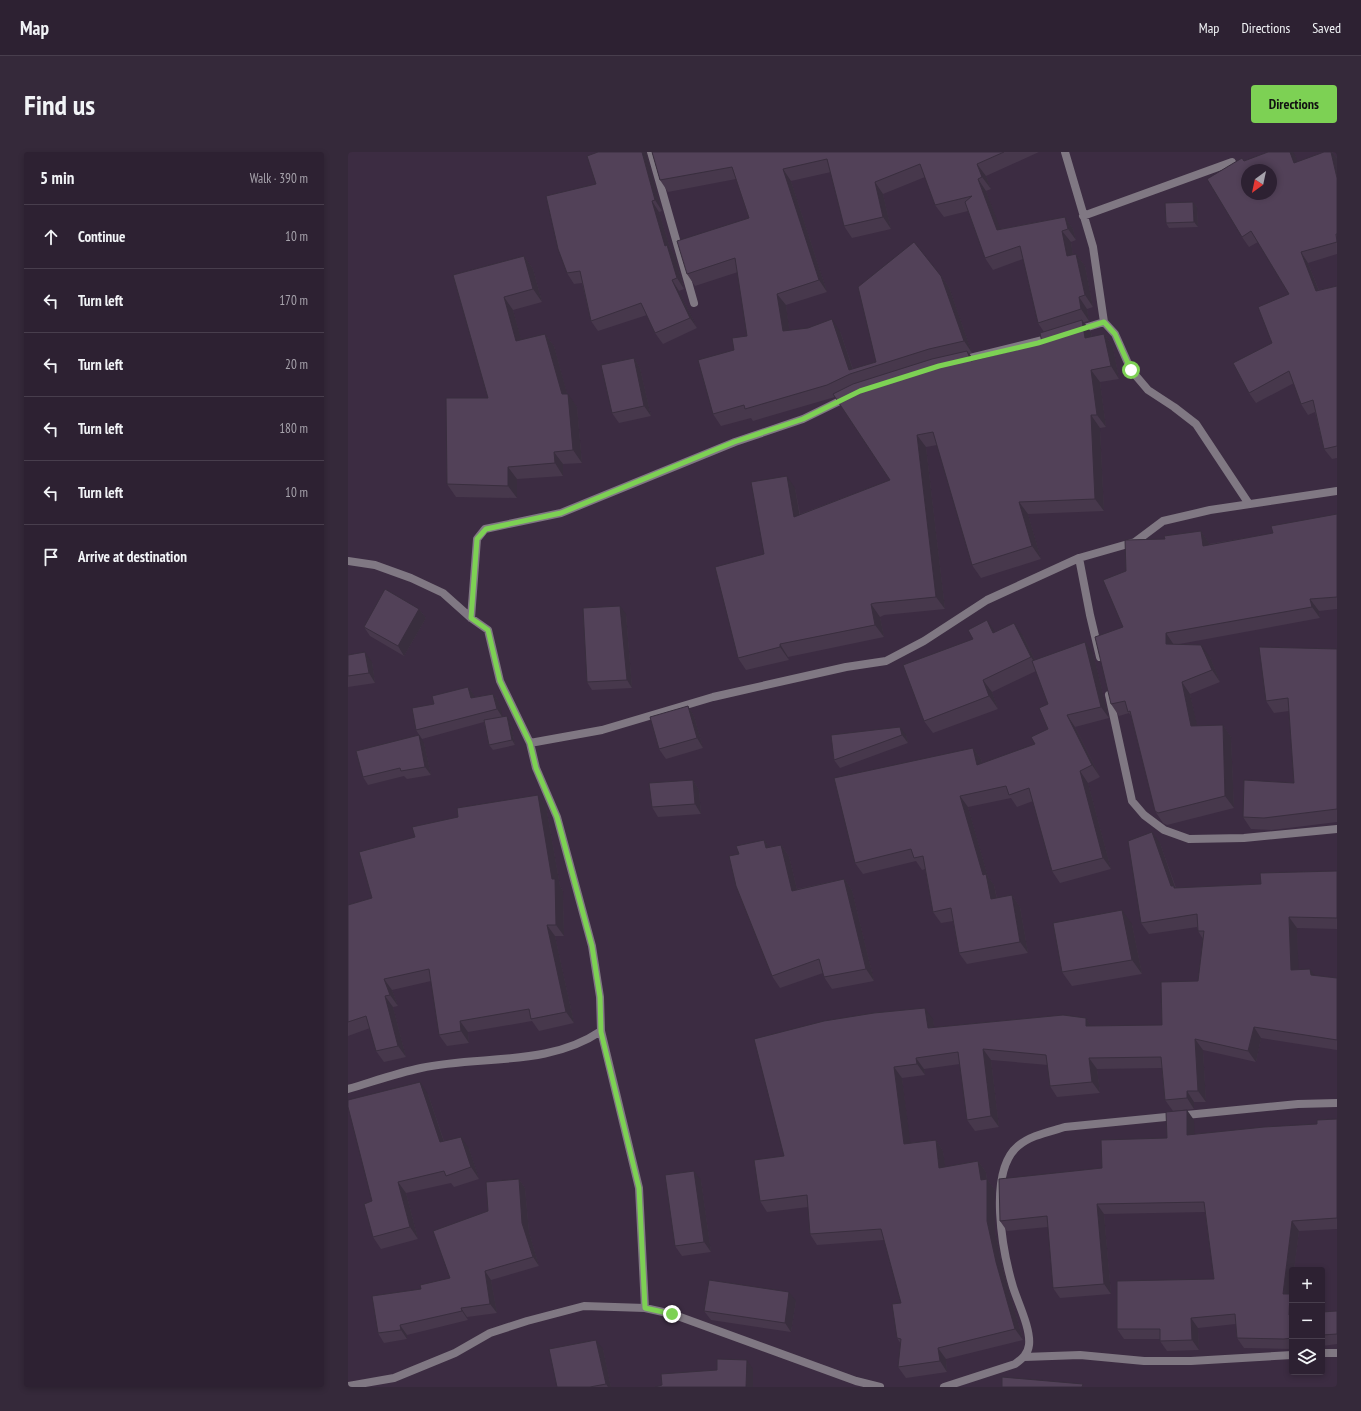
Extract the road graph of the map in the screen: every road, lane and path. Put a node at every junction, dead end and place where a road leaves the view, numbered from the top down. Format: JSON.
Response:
{"nodes":[{"id":1,"x":651,"y":152,"type":"edge"},
{"id":2,"x":1064,"y":152,"type":"edge"},
{"id":3,"x":1232,"y":162,"type":"edge"},
{"id":4,"x":1083,"y":216,"type":"junction"},
{"id":5,"x":694,"y":303,"type":"dead end"},
{"id":6,"x":1104,"y":322,"type":"junction"},
{"id":7,"x":953,"y":362,"type":"edge"},
{"id":8,"x":853,"y":395,"type":"edge"},
{"id":9,"x":1337,"y":491,"type":"edge"},
{"id":10,"x":1249,"y":504,"type":"junction"},
{"id":11,"x":1079,"y":558,"type":"junction"},
{"id":12,"x":348,"y":561,"type":"edge"},
{"id":13,"x":471,"y":618,"type":"junction"},
{"id":14,"x":1103,"y":667,"type":"edge"},
{"id":15,"x":1108,"y":690,"type":"edge"},
{"id":16,"x":530,"y":743,"type":"junction"},
{"id":17,"x":1337,"y":830,"type":"edge"},
{"id":18,"x":601,"y":1032,"type":"junction"},
{"id":19,"x":348,"y":1089,"type":"edge"},
{"id":20,"x":1337,"y":1103,"type":"edge"},
{"id":21,"x":645,"y":1308,"type":"junction"},
{"id":22,"x":1325,"y":1353,"type":"edge"},
{"id":23,"x":1337,"y":1353,"type":"edge"},
{"id":24,"x":1289,"y":1355,"type":"edge"},
{"id":25,"x":1024,"y":1358,"type":"junction"},
{"id":26,"x":348,"y":1386,"type":"edge"},
{"id":27,"x":880,"y":1387,"type":"edge"},
{"id":28,"x":944,"y":1387,"type":"edge"}],
"edges":[{"from":1,"to":5,"type":"street"},
{"from":2,"to":4,"type":"street"},
{"from":3,"to":4,"type":"street"},
{"from":4,"to":6,"type":"street"},
{"from":6,"to":7,"type":"street"},
{"from":6,"to":10,"type":"street"},
{"from":8,"to":13,"type":"street"},
{"from":9,"to":10,"type":"street"},
{"from":10,"to":11,"type":"street"},
{"from":11,"to":14,"type":"street"},
{"from":11,"to":16,"type":"street"},
{"from":12,"to":13,"type":"street"},
{"from":13,"to":16,"type":"street"},
{"from":15,"to":17,"type":"street"},
{"from":16,"to":18,"type":"street"},
{"from":18,"to":19,"type":"street"},
{"from":18,"to":21,"type":"street"},
{"from":20,"to":25,"type":"street"},
{"from":21,"to":26,"type":"street"},
{"from":21,"to":27,"type":"street"},
{"from":22,"to":23,"type":"street"},
{"from":24,"to":25,"type":"street"},
{"from":25,"to":28,"type":"street"}]}
